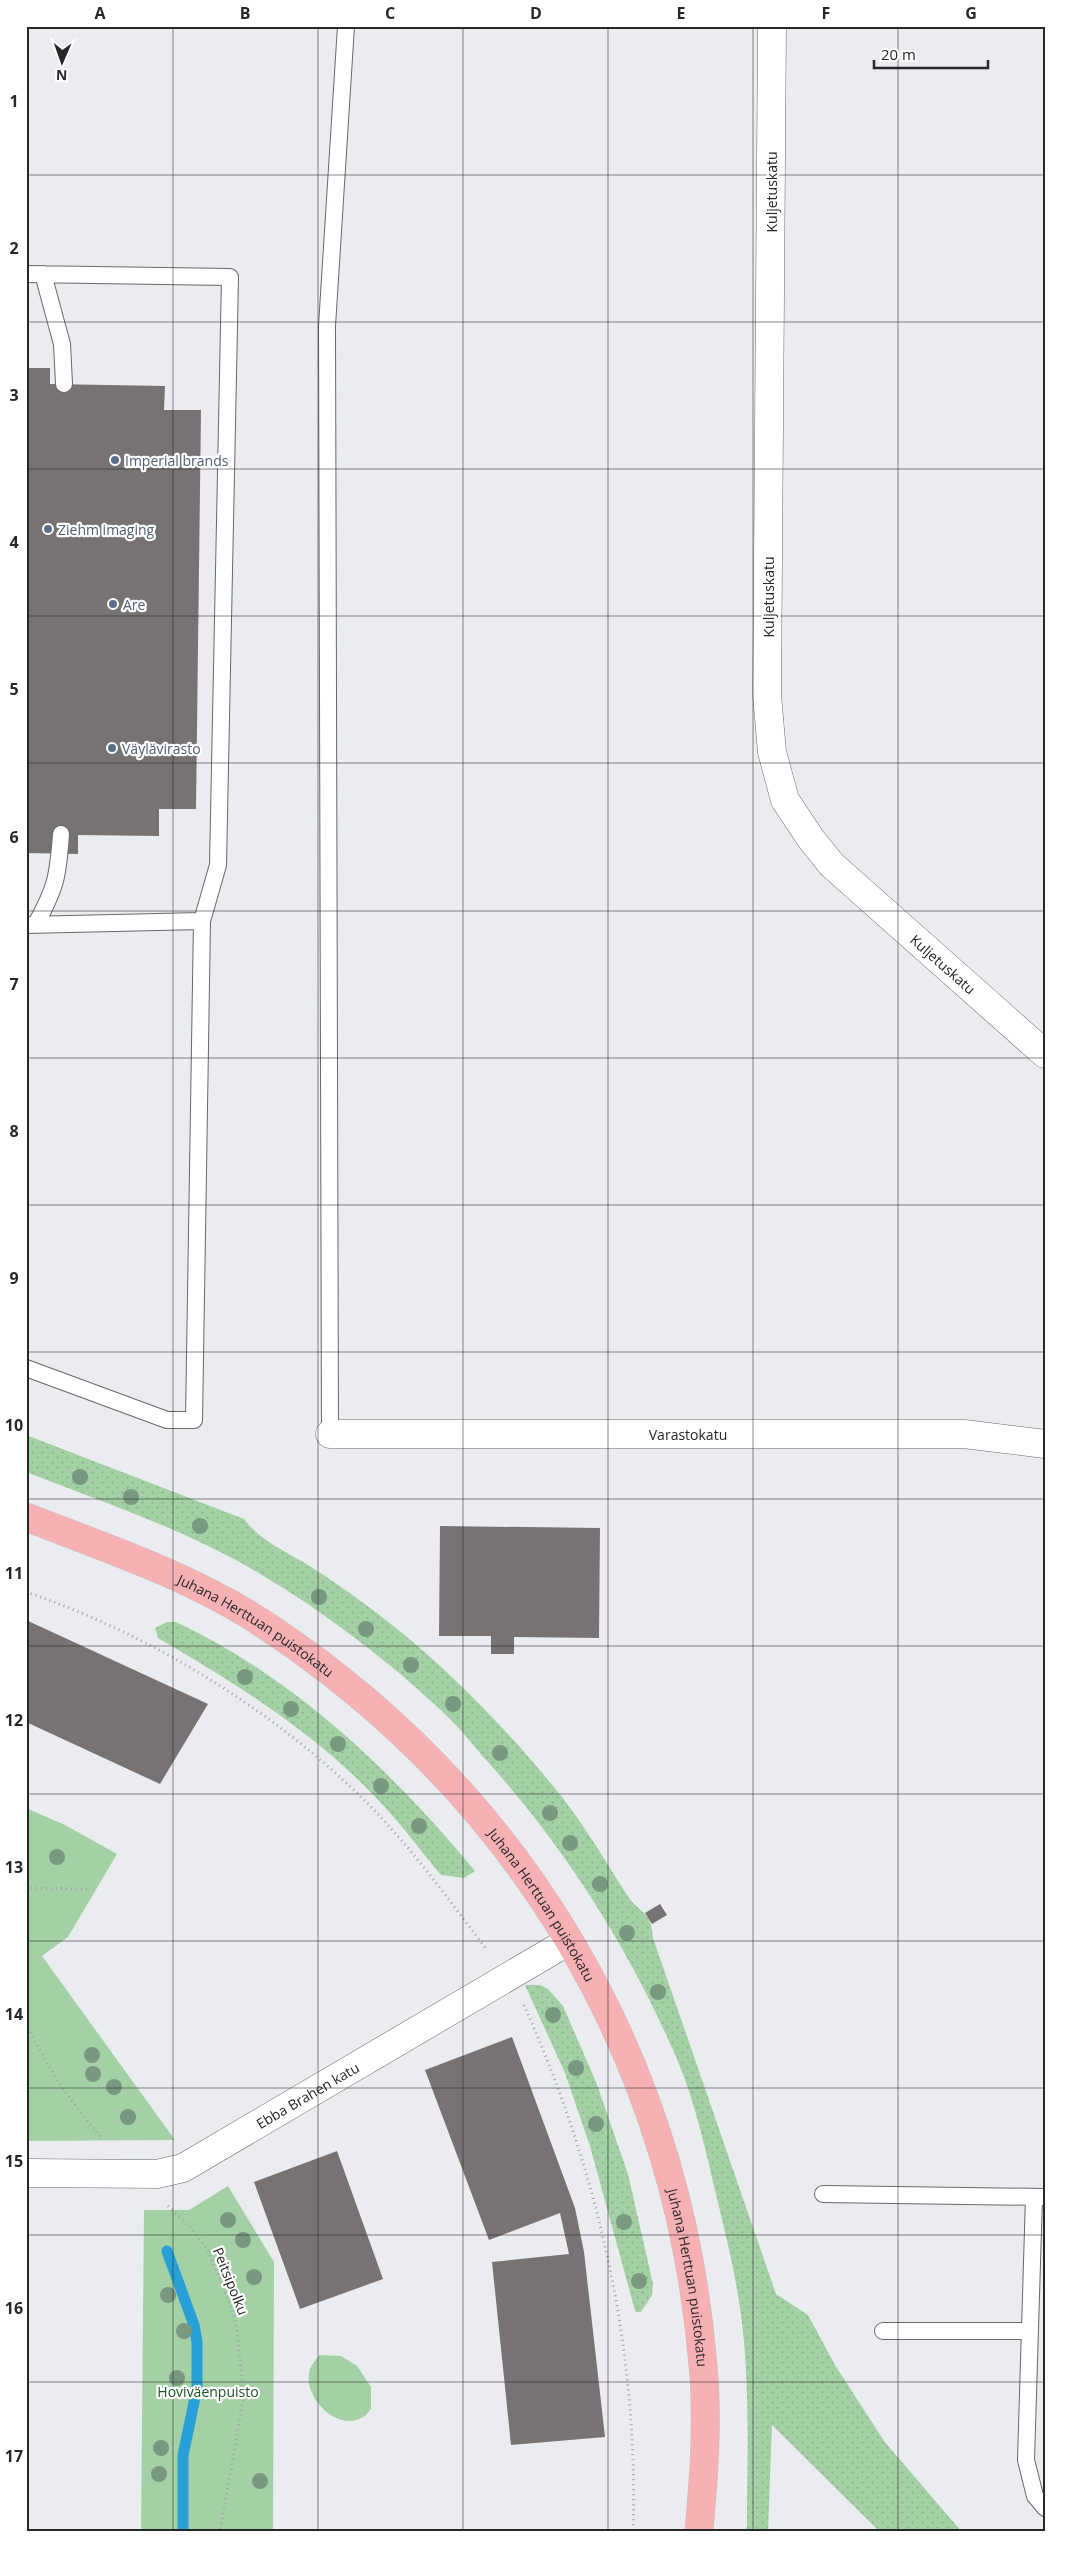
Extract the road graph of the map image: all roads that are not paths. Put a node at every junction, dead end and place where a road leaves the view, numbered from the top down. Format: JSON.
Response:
{"nodes":[{"id":1,"x":346,"y":26,"type":"edge"},
{"id":2,"x":772,"y":26,"type":"edge"},
{"id":3,"x":26,"y":274,"type":"edge"},
{"id":4,"x":43,"y":274,"type":"junction"},
{"id":5,"x":64,"y":384,"type":"dead end"},
{"id":6,"x":61,"y":834,"type":"dead end"},
{"id":7,"x":202,"y":921,"type":"junction"},
{"id":8,"x":31,"y":925,"type":"edge"},
{"id":9,"x":1045,"y":1054,"type":"edge"},
{"id":10,"x":26,"y":1368,"type":"edge"},
{"id":11,"x":330,"y":1434,"type":"joint"},
{"id":12,"x":1045,"y":1444,"type":"edge"},
{"id":13,"x":26,"y":1517,"type":"edge"},
{"id":14,"x":569,"y":1941,"type":"junction"},
{"id":15,"x":26,"y":2173,"type":"edge"},
{"id":16,"x":823,"y":2194,"type":"dead end"},
{"id":17,"x":1040,"y":2197,"type":"edge"},
{"id":18,"x":883,"y":2331,"type":"dead end"},
{"id":19,"x":1030,"y":2331,"type":"junction"},
{"id":20,"x":1045,"y":2508,"type":"edge"},
{"id":21,"x":700,"y":2531,"type":"edge"}],
"edges":[{"from":1,"to":11,"type":"lane"},
{"from":2,"to":9,"type":"street","name":"Kuljetuskatu"},
{"from":3,"to":4,"type":"lane"},
{"from":4,"to":5,"type":"lane"},
{"from":4,"to":7,"type":"lane"},
{"from":6,"to":8,"type":"lane"},
{"from":7,"to":8,"type":"lane"},
{"from":7,"to":10,"type":"lane"},
{"from":11,"to":12,"type":"street","name":"Varastokatu"},
{"from":13,"to":14,"type":"main road","name":"Juhana Herttuan puistokatu"},
{"from":14,"to":15,"type":"street","name":"Ebba Brahen katu"},
{"from":14,"to":21,"type":"main road","name":"Juhana Herttuan puistokatu"},
{"from":16,"to":17,"type":"lane"},
{"from":17,"to":19,"type":"lane"},
{"from":18,"to":19,"type":"lane"},
{"from":19,"to":20,"type":"lane"}]}
